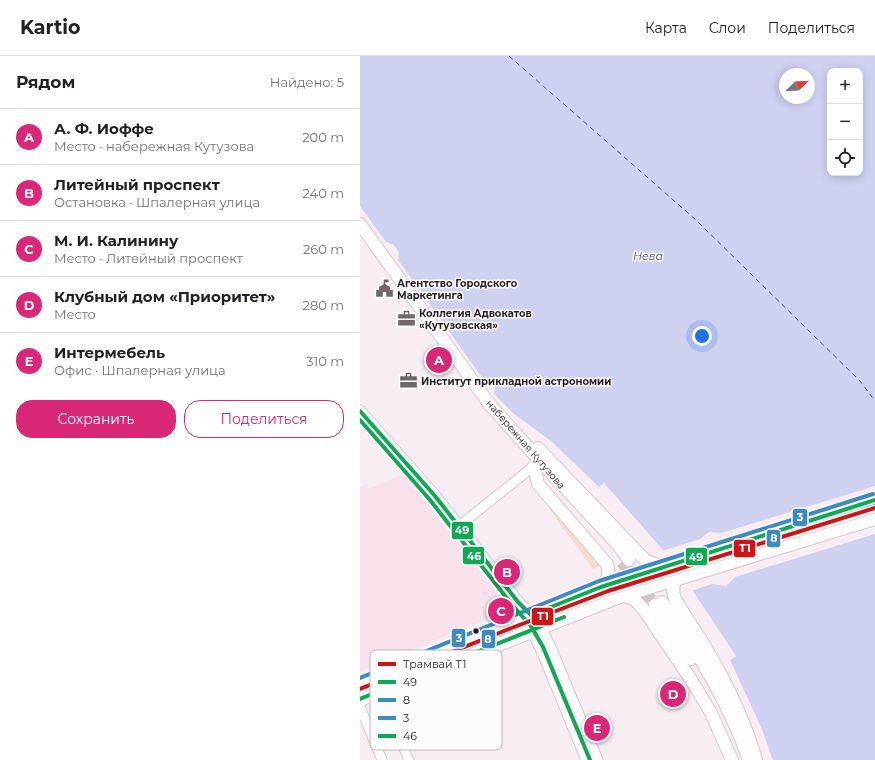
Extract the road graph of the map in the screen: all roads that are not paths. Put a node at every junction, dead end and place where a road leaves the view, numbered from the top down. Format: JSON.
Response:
{"nodes":[{"id":1,"x":360,"y":224,"type":"edge"},
{"id":2,"x":360,"y":238,"type":"edge"},
{"id":3,"x":360,"y":411,"type":"edge"},
{"id":4,"x":505,"y":423,"type":"junction"},
{"id":5,"x":534,"y":466,"type":"junction"},
{"id":6,"x":875,"y":500,"type":"edge"},
{"id":7,"x":875,"y":518,"type":"edge"},
{"id":8,"x":459,"y":526,"type":"junction"},
{"id":9,"x":668,"y":565,"type":"junction"},
{"id":10,"x":676,"y":579,"type":"junction"},
{"id":11,"x":601,"y":587,"type":"junction"},
{"id":12,"x":622,"y":595,"type":"junction"},
{"id":13,"x":531,"y":615,"type":"junction"},
{"id":14,"x":536,"y":628,"type":"junction"},
{"id":15,"x":444,"y":650,"type":"edge"},
{"id":16,"x":480,"y":650,"type":"edge"},
{"id":17,"x":370,"y":680,"type":"edge"},
{"id":18,"x":360,"y":684,"type":"edge"},
{"id":19,"x":370,"y":694,"type":"edge"},
{"id":20,"x":360,"y":699,"type":"edge"},
{"id":21,"x":360,"y":707,"type":"edge"},
{"id":22,"x":370,"y":731,"type":"edge"},
{"id":23,"x":378,"y":750,"type":"edge"},
{"id":24,"x":405,"y":750,"type":"edge"},
{"id":25,"x":382,"y":760,"type":"edge"},
{"id":26,"x":409,"y":760,"type":"edge"},
{"id":27,"x":587,"y":760,"type":"edge"},
{"id":28,"x":597,"y":760,"type":"edge"},
{"id":29,"x":732,"y":760,"type":"edge"},
{"id":30,"x":738,"y":760,"type":"edge"},
{"id":31,"x":749,"y":760,"type":"edge"},
{"id":32,"x":756,"y":760,"type":"edge"}],
"edges":[{"from":1,"to":4,"type":"main road","name":"набережная Кутузова"},
{"from":2,"to":5,"type":"main road","name":"набережная Кутузова"},
{"from":3,"to":8,"type":"street"},
{"from":4,"to":5,"type":"main road","name":"набережная Кутузова"},
{"from":4,"to":9,"type":"main road"},
{"from":5,"to":8,"type":"street"},
{"from":5,"to":11,"type":"main road"},
{"from":6,"to":9,"type":"main road"},
{"from":7,"to":10,"type":"main road"},
{"from":8,"to":13,"type":"street"},
{"from":9,"to":11,"type":"main road"},
{"from":10,"to":12,"type":"main road"},
{"from":10,"to":32,"type":"main road"},
{"from":11,"to":13,"type":"main road"},
{"from":12,"to":14,"type":"main road"},
{"from":12,"to":29,"type":"main road"},
{"from":13,"to":14,"type":"street"},
{"from":13,"to":15,"type":"main road"},
{"from":14,"to":16,"type":"main road"},
{"from":14,"to":27,"type":"street"},
{"from":14,"to":28,"type":"street"},
{"from":17,"to":18,"type":"main road"},
{"from":19,"to":20,"type":"main road"},
{"from":21,"to":22,"type":"street"},
{"from":23,"to":25,"type":"street"},
{"from":24,"to":26,"type":"street"},
{"from":30,"to":31,"type":"main road"}]}
